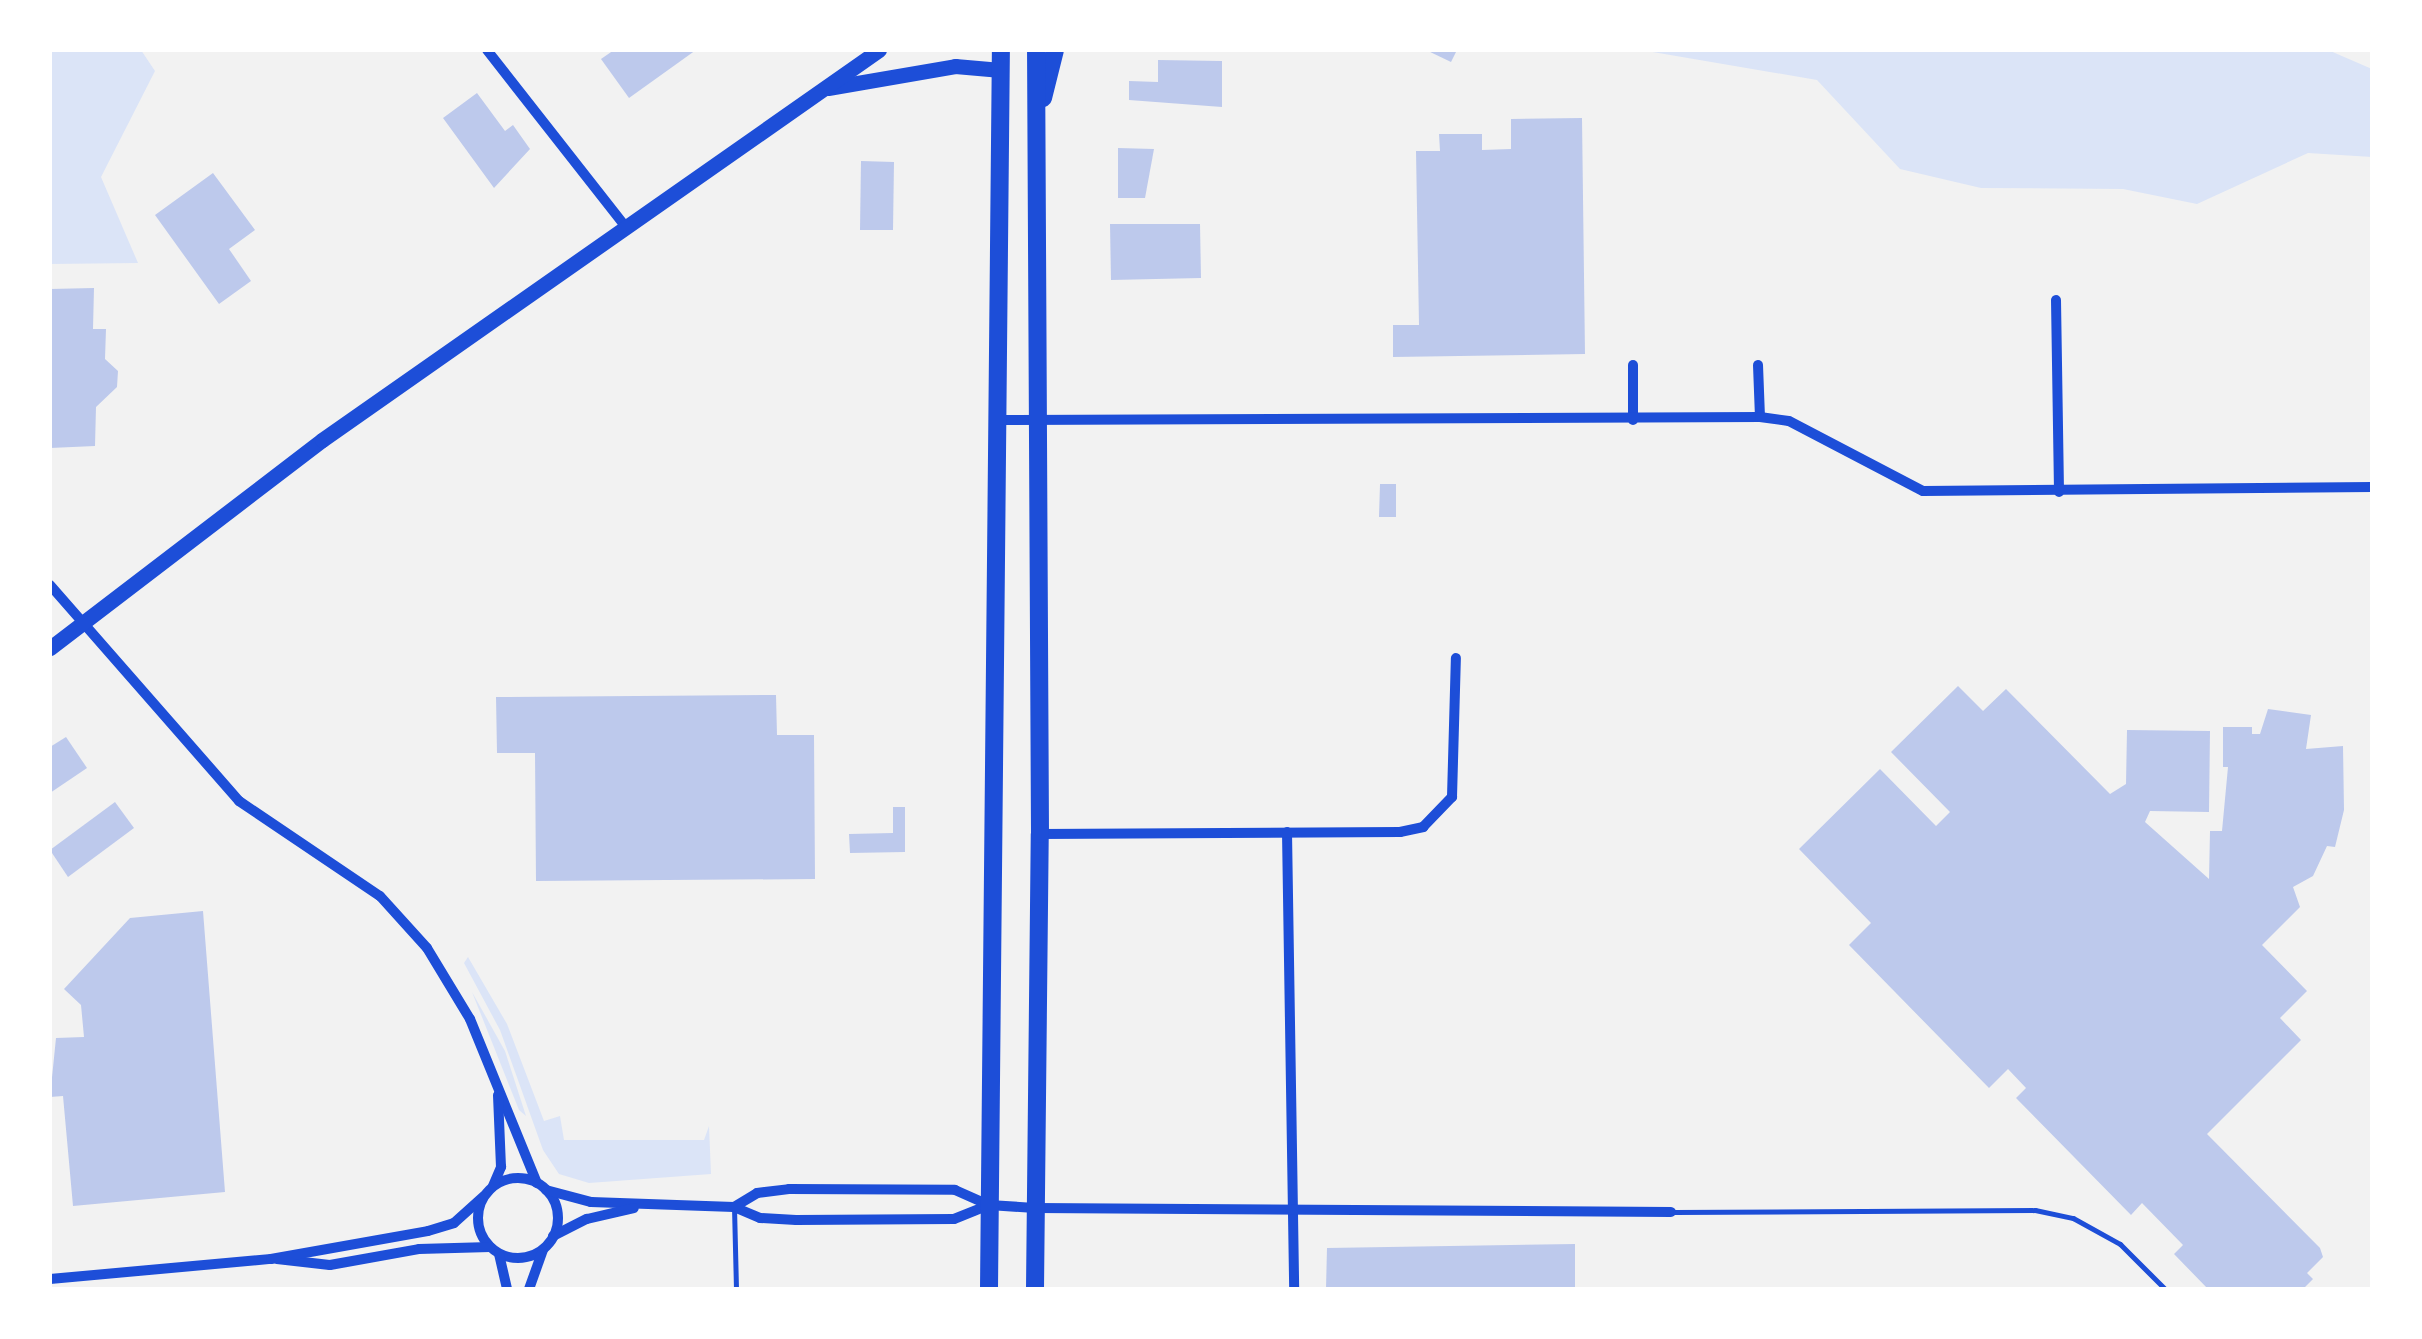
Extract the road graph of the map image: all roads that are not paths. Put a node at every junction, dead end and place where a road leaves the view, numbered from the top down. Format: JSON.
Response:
{"nodes":[{"id":1,"x":487,"y":50,"type":"edge"},
{"id":2,"x":879,"y":50,"type":"edge"},
{"id":3,"x":1001,"y":50,"type":"edge"},
{"id":4,"x":1036,"y":50,"type":"edge"},
{"id":5,"x":1056,"y":50,"type":"edge"},
{"id":6,"x":1001,"y":70,"type":"junction"},
{"id":7,"x":824,"y":89,"type":"junction"},
{"id":8,"x":1038,"y":118,"type":"junction"},
{"id":9,"x":626,"y":226,"type":"junction"},
{"id":10,"x":2056,"y":300,"type":"dead end"},
{"id":11,"x":1633,"y":365,"type":"dead end"},
{"id":12,"x":1758,"y":365,"type":"dead end"},
{"id":13,"x":1760,"y":418,"type":"junction"},
{"id":14,"x":1038,"y":419,"type":"junction"},
{"id":15,"x":999,"y":420,"type":"junction"},
{"id":16,"x":1633,"y":420,"type":"junction"},
{"id":17,"x":2372,"y":487,"type":"edge"},
{"id":18,"x":2059,"y":492,"type":"junction"},
{"id":19,"x":50,"y":585,"type":"edge"},
{"id":20,"x":84,"y":620,"type":"junction"},
{"id":21,"x":50,"y":648,"type":"edge"},
{"id":22,"x":1456,"y":658,"type":"dead end"},
{"id":23,"x":1287,"y":832,"type":"junction"},
{"id":24,"x":1040,"y":834,"type":"junction"},
{"id":25,"x":497,"y":1088,"type":"junction"},
{"id":26,"x":493,"y":1186,"type":"junction"},
{"id":27,"x":542,"y":1186,"type":"junction"},
{"id":28,"x":484,"y":1196,"type":"junction"},
{"id":29,"x":644,"y":1205,"type":"junction"},
{"id":30,"x":989,"y":1205,"type":"junction"},
{"id":31,"x":734,"y":1206,"type":"junction"},
{"id":32,"x":1035,"y":1208,"type":"junction"},
{"id":33,"x":1671,"y":1212,"type":"joint"},
{"id":34,"x":1292,"y":1214,"type":"junction"},
{"id":35,"x":554,"y":1236,"type":"junction"},
{"id":36,"x":543,"y":1250,"type":"junction"},
{"id":37,"x":495,"y":1251,"type":"junction"},
{"id":38,"x":271,"y":1258,"type":"junction"},
{"id":39,"x":50,"y":1279,"type":"edge"},
{"id":40,"x":507,"y":1289,"type":"edge"},
{"id":41,"x":530,"y":1289,"type":"edge"},
{"id":42,"x":736,"y":1289,"type":"edge"},
{"id":43,"x":988,"y":1289,"type":"edge"},
{"id":44,"x":1035,"y":1289,"type":"edge"},
{"id":45,"x":1294,"y":1289,"type":"edge"},
{"id":46,"x":2165,"y":1289,"type":"edge"}],
"edges":[{"from":1,"to":9,"type":"street"},
{"from":2,"to":7,"type":"main road"},
{"from":3,"to":6,"type":"highway"},
{"from":4,"to":8,"type":"highway"},
{"from":5,"to":8,"type":"highway"},
{"from":6,"to":7,"type":"main road"},
{"from":6,"to":15,"type":"highway"},
{"from":7,"to":9,"type":"main road"},
{"from":8,"to":14,"type":"highway"},
{"from":9,"to":20,"type":"main road"},
{"from":10,"to":18,"type":"street"},
{"from":11,"to":16,"type":"street"},
{"from":12,"to":13,"type":"street"},
{"from":13,"to":16,"type":"street"},
{"from":13,"to":18,"type":"street"},
{"from":14,"to":15,"type":"street"},
{"from":14,"to":16,"type":"street"},
{"from":14,"to":24,"type":"highway"},
{"from":15,"to":30,"type":"highway"},
{"from":17,"to":18,"type":"street"},
{"from":19,"to":20,"type":"street"},
{"from":20,"to":21,"type":"main road"},
{"from":20,"to":25,"type":"street"},
{"from":22,"to":23,"type":"street"},
{"from":23,"to":24,"type":"street"},
{"from":23,"to":34,"type":"street"},
{"from":24,"to":32,"type":"highway"},
{"from":25,"to":26,"type":"street"},
{"from":25,"to":27,"type":"street"},
{"from":26,"to":27,"type":"street"},
{"from":26,"to":28,"type":"street"},
{"from":27,"to":29,"type":"street"},
{"from":27,"to":35,"type":"street"},
{"from":28,"to":37,"type":"street"},
{"from":28,"to":38,"type":"street"},
{"from":29,"to":31,"type":"street"},
{"from":29,"to":35,"type":"street"},
{"from":30,"to":31,"type":"street"},
{"from":30,"to":31,"type":"street"},
{"from":30,"to":32,"type":"street"},
{"from":30,"to":43,"type":"highway"},
{"from":31,"to":42,"type":"lane"},
{"from":32,"to":34,"type":"street"},
{"from":32,"to":44,"type":"highway"},
{"from":33,"to":34,"type":"street"},
{"from":33,"to":46,"type":"lane"},
{"from":34,"to":45,"type":"street"},
{"from":35,"to":36,"type":"street"},
{"from":36,"to":37,"type":"street"},
{"from":36,"to":41,"type":"street"},
{"from":37,"to":38,"type":"street"},
{"from":37,"to":40,"type":"street"},
{"from":38,"to":39,"type":"street"}]}
